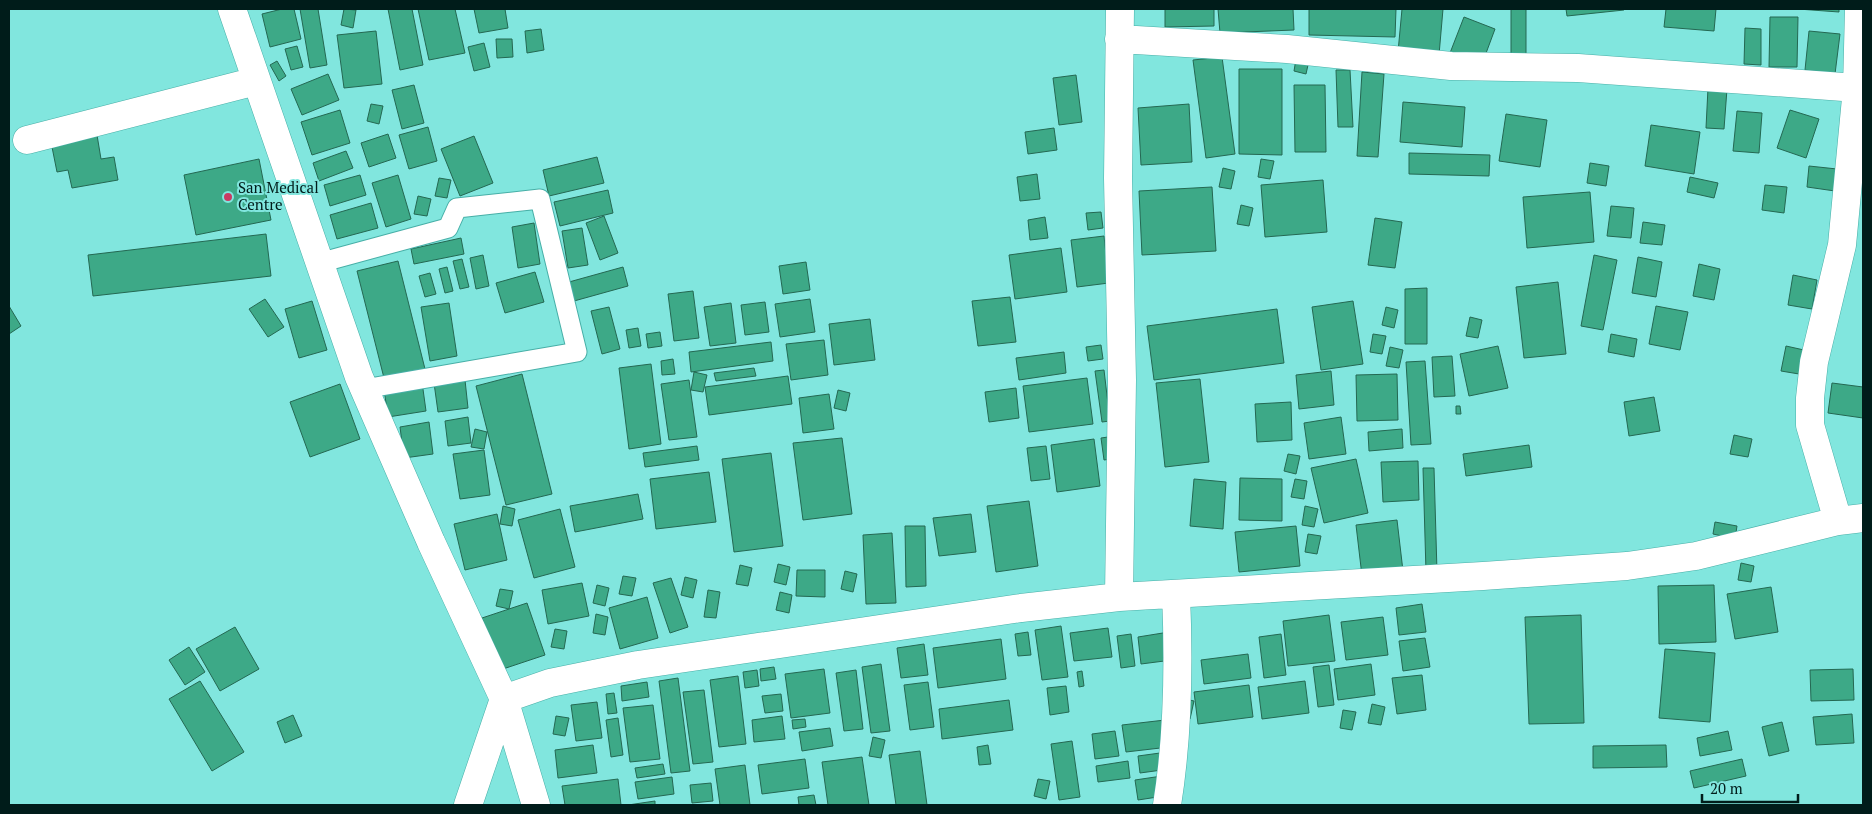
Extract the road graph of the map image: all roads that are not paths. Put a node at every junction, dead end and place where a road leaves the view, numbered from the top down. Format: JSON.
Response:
{"nodes":[{"id":1,"x":232,"y":9,"type":"edge"},
{"id":2,"x":1120,"y":9,"type":"edge"},
{"id":3,"x":1859,"y":9,"type":"edge"},
{"id":4,"x":1119,"y":39,"type":"junction"},
{"id":5,"x":256,"y":81,"type":"junction"},
{"id":6,"x":1857,"y":88,"type":"junction"},
{"id":7,"x":27,"y":140,"type":"dead end"},
{"id":8,"x":319,"y":262,"type":"junction"},
{"id":9,"x":364,"y":389,"type":"junction"},
{"id":10,"x":1851,"y":520,"type":"edge"},
{"id":11,"x":1176,"y":594,"type":"junction"},
{"id":12,"x":1120,"y":597,"type":"junction"},
{"id":13,"x":504,"y":699,"type":"junction"},
{"id":14,"x":468,"y":805,"type":"edge"},
{"id":15,"x":536,"y":805,"type":"edge"},
{"id":16,"x":1167,"y":805,"type":"edge"}],
"edges":[{"from":1,"to":5,"type":"street"},
{"from":2,"to":4,"type":"street"},
{"from":3,"to":6,"type":"street"},
{"from":4,"to":6,"type":"street"},
{"from":4,"to":12,"type":"street"},
{"from":5,"to":7,"type":"street"},
{"from":5,"to":8,"type":"street"},
{"from":6,"to":10,"type":"street"},
{"from":8,"to":9,"type":"street"},
{"from":8,"to":9,"type":"lane"},
{"from":9,"to":13,"type":"street"},
{"from":10,"to":11,"type":"street"},
{"from":11,"to":12,"type":"street"},
{"from":11,"to":16,"type":"street"},
{"from":12,"to":13,"type":"street"},
{"from":13,"to":14,"type":"street"},
{"from":13,"to":15,"type":"street"}]}
